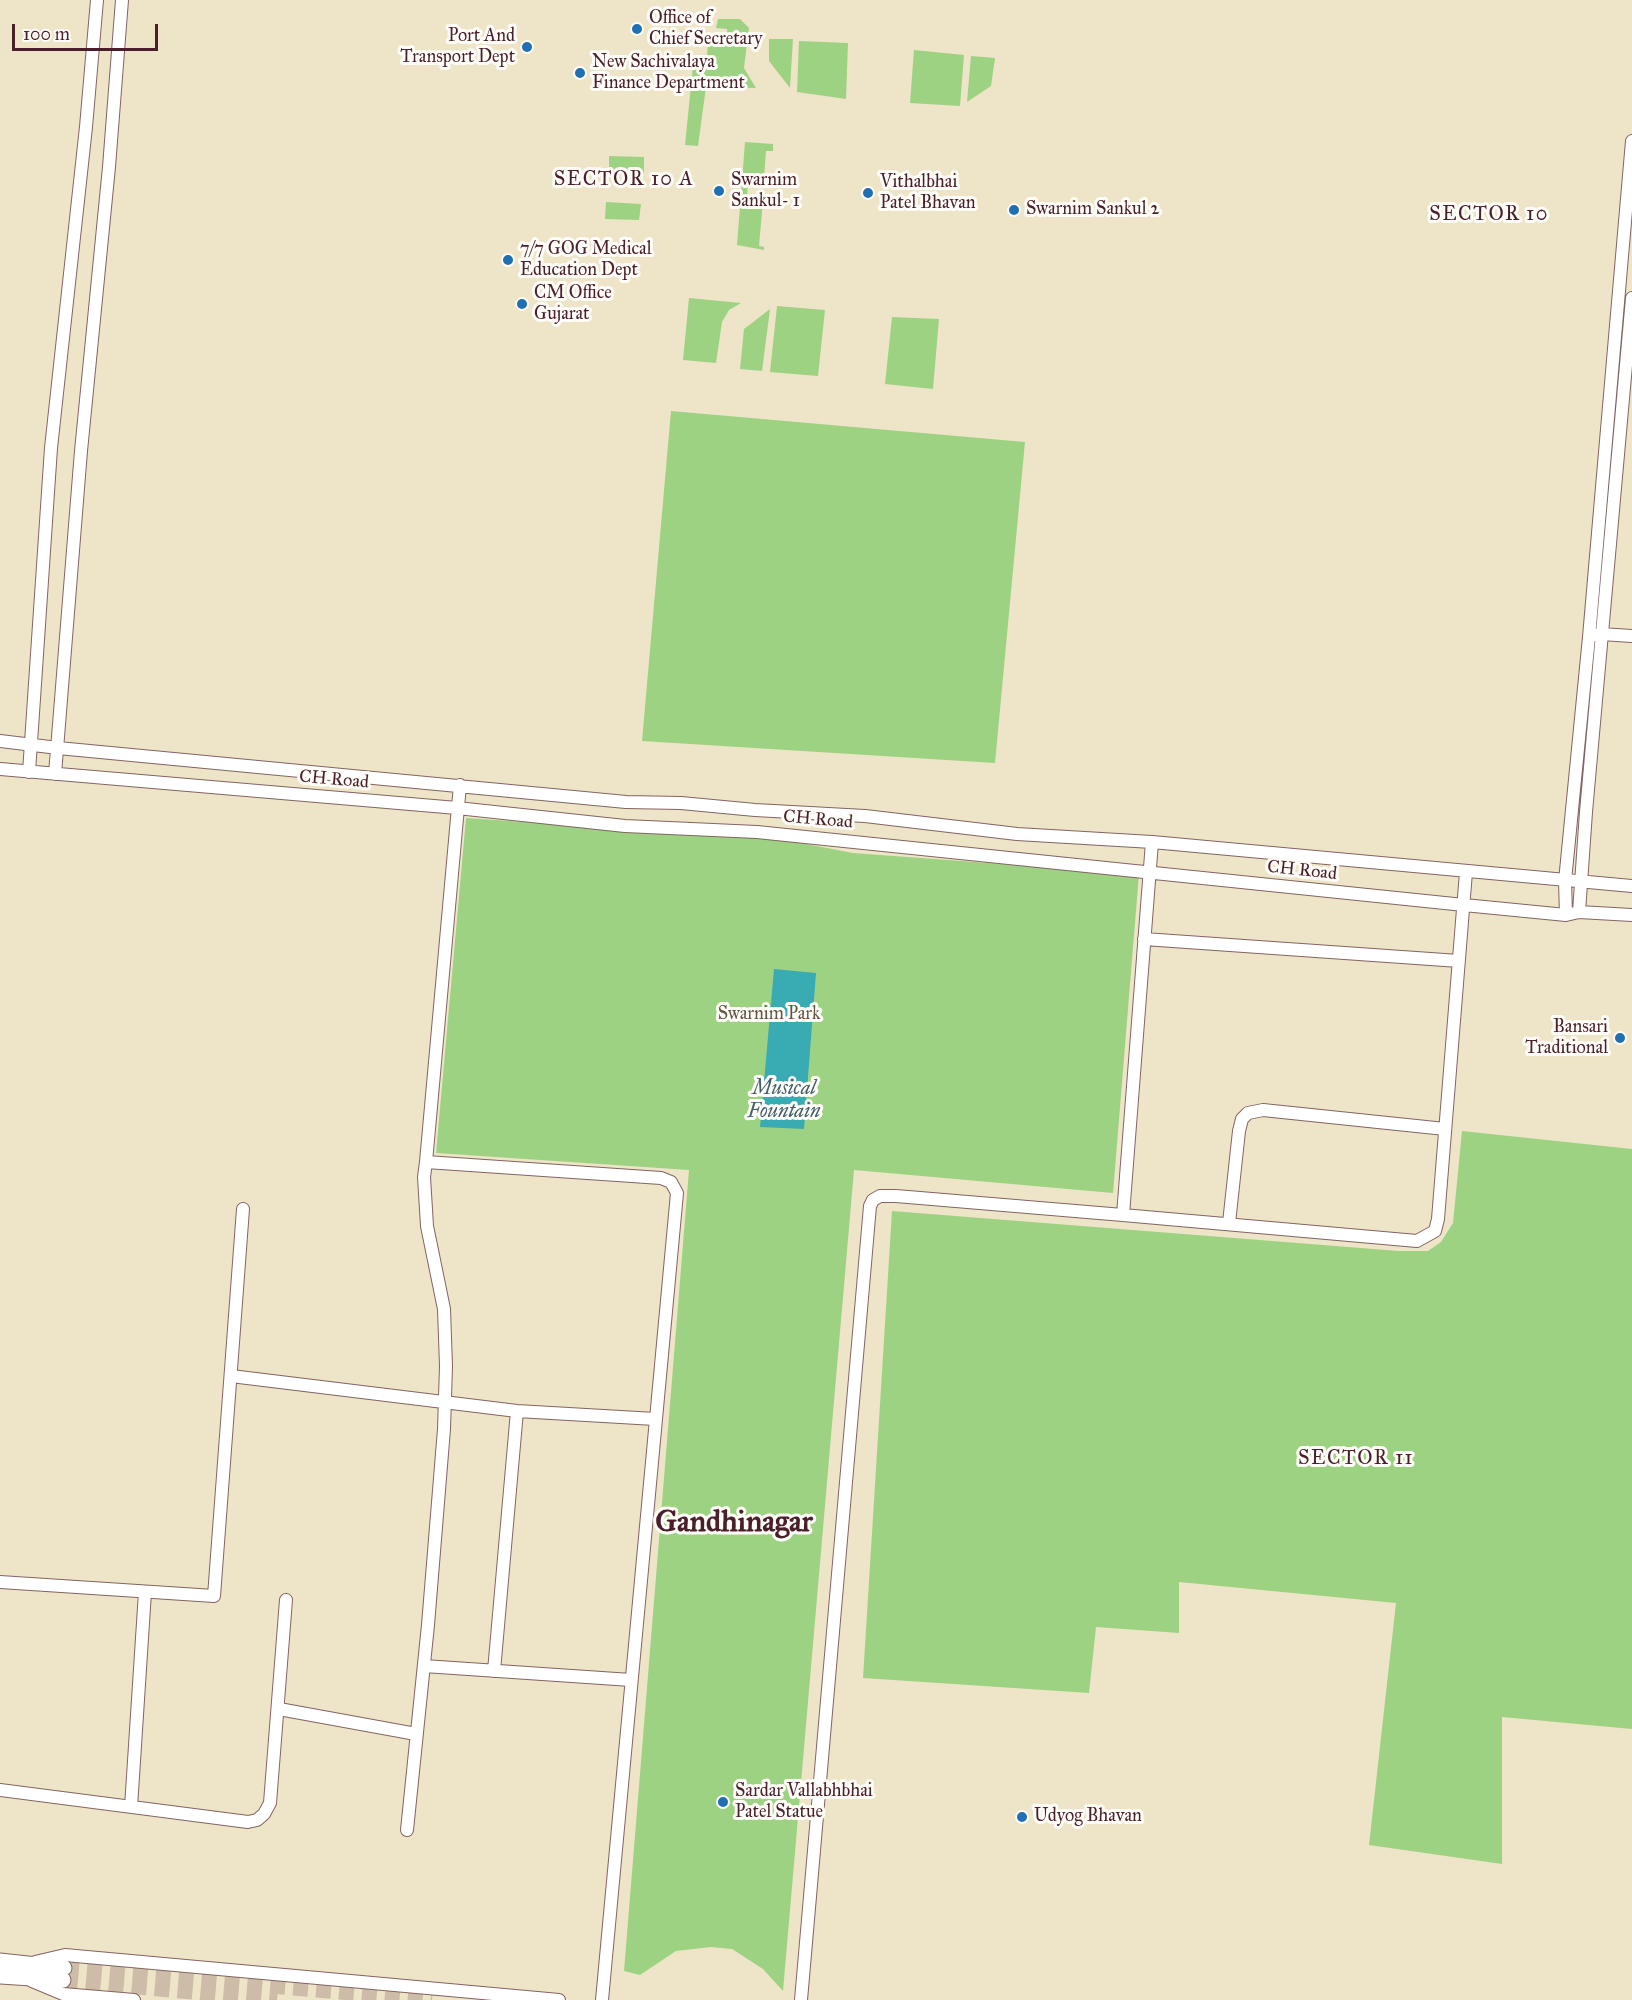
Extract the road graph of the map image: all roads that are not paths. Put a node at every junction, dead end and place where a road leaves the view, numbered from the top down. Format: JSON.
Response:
{"nodes":[{"id":1,"x":98,"y":0,"type":"edge"},
{"id":2,"x":122,"y":0,"type":"edge"},
{"id":3,"x":1632,"y":141,"type":"edge"},
{"id":4,"x":1632,"y":298,"type":"edge"},
{"id":5,"x":1595,"y":635,"type":"junction"},
{"id":6,"x":1632,"y":636,"type":"edge"},
{"id":7,"x":0,"y":741,"type":"edge"},
{"id":8,"x":31,"y":744,"type":"junction"},
{"id":9,"x":58,"y":748,"type":"junction"},
{"id":10,"x":0,"y":769,"type":"edge"},
{"id":11,"x":29,"y":772,"type":"junction"},
{"id":12,"x":55,"y":774,"type":"junction"},
{"id":13,"x":459,"y":785,"type":"junction"},
{"id":14,"x":457,"y":808,"type":"junction"},
{"id":15,"x":1152,"y":842,"type":"junction"},
{"id":16,"x":1466,"y":872,"type":"junction"},
{"id":17,"x":1150,"y":873,"type":"junction"},
{"id":18,"x":1565,"y":881,"type":"junction"},
{"id":19,"x":1580,"y":882,"type":"junction"},
{"id":20,"x":1632,"y":886,"type":"edge"},
{"id":21,"x":1464,"y":906,"type":"junction"},
{"id":22,"x":1579,"y":912,"type":"junction"},
{"id":23,"x":1566,"y":915,"type":"junction"},
{"id":24,"x":1632,"y":915,"type":"edge"},
{"id":25,"x":1144,"y":939,"type":"junction"},
{"id":26,"x":1459,"y":961,"type":"junction"},
{"id":27,"x":1445,"y":1129,"type":"junction"},
{"id":28,"x":426,"y":1162,"type":"junction"},
{"id":29,"x":243,"y":1209,"type":"dead end"},
{"id":30,"x":1123,"y":1215,"type":"junction"},
{"id":31,"x":1228,"y":1223,"type":"junction"},
{"id":32,"x":231,"y":1376,"type":"junction"},
{"id":33,"x":445,"y":1401,"type":"junction"},
{"id":34,"x":517,"y":1411,"type":"junction"},
{"id":35,"x":655,"y":1419,"type":"junction"},
{"id":36,"x":0,"y":1582,"type":"edge"},
{"id":37,"x":145,"y":1592,"type":"junction"},
{"id":38,"x":286,"y":1600,"type":"dead end"},
{"id":39,"x":424,"y":1666,"type":"junction"},
{"id":40,"x":494,"y":1671,"type":"junction"},
{"id":41,"x":631,"y":1680,"type":"junction"},
{"id":42,"x":279,"y":1709,"type":"junction"},
{"id":43,"x":416,"y":1734,"type":"junction"},
{"id":44,"x":0,"y":1790,"type":"edge"},
{"id":45,"x":131,"y":1807,"type":"junction"},
{"id":46,"x":407,"y":1830,"type":"dead end"},
{"id":47,"x":0,"y":1961,"type":"edge"},
{"id":48,"x":27,"y":1971,"type":"junction"},
{"id":49,"x":64,"y":1974,"type":"tunnel mouth"},
{"id":50,"x":0,"y":1976,"type":"edge"},
{"id":51,"x":134,"y":2000,"type":"edge"},
{"id":52,"x":559,"y":2000,"type":"edge"},
{"id":53,"x":602,"y":2000,"type":"edge"},
{"id":54,"x":801,"y":2000,"type":"edge"}],
"edges":[{"from":1,"to":8,"type":"street"},
{"from":2,"to":9,"type":"street"},
{"from":3,"to":5,"type":"street"},
{"from":4,"to":5,"type":"street"},
{"from":5,"to":6,"type":"street"},
{"from":5,"to":18,"type":"street"},
{"from":5,"to":19,"type":"street"},
{"from":7,"to":8,"type":"street","name":"CH Road"},
{"from":8,"to":9,"type":"street","name":"CH Road"},
{"from":8,"to":11,"type":"street"},
{"from":9,"to":12,"type":"street"},
{"from":9,"to":13,"type":"street","name":"CH Road"},
{"from":10,"to":11,"type":"street","name":"CH Road"},
{"from":11,"to":12,"type":"street","name":"CH Road"},
{"from":12,"to":14,"type":"street","name":"CH Road"},
{"from":13,"to":14,"type":"street"},
{"from":13,"to":15,"type":"street","name":"CH Road"},
{"from":14,"to":17,"type":"street","name":"CH Road"},
{"from":14,"to":28,"type":"street"},
{"from":15,"to":16,"type":"street","name":"CH Road"},
{"from":15,"to":17,"type":"street"},
{"from":16,"to":18,"type":"street","name":"CH Road"},
{"from":16,"to":21,"type":"street"},
{"from":17,"to":21,"type":"street","name":"CH Road"},
{"from":17,"to":25,"type":"street"},
{"from":18,"to":19,"type":"street","name":"CH Road"},
{"from":18,"to":23,"type":"street"},
{"from":19,"to":20,"type":"street","name":"CH Road"},
{"from":19,"to":22,"type":"street"},
{"from":21,"to":23,"type":"street","name":"CH Road"},
{"from":21,"to":26,"type":"street"},
{"from":22,"to":23,"type":"street","name":"CH Road"},
{"from":22,"to":24,"type":"street","name":"CH Road"},
{"from":25,"to":26,"type":"street"},
{"from":25,"to":30,"type":"street"},
{"from":26,"to":27,"type":"street"},
{"from":27,"to":31,"type":"street"},
{"from":27,"to":31,"type":"street"},
{"from":28,"to":33,"type":"street"},
{"from":28,"to":35,"type":"street"},
{"from":29,"to":32,"type":"street"},
{"from":30,"to":31,"type":"street"},
{"from":30,"to":54,"type":"street"},
{"from":32,"to":33,"type":"street"},
{"from":32,"to":37,"type":"street"},
{"from":33,"to":34,"type":"street"},
{"from":33,"to":39,"type":"street"},
{"from":34,"to":35,"type":"street"},
{"from":34,"to":40,"type":"street"},
{"from":35,"to":41,"type":"street"},
{"from":36,"to":37,"type":"street"},
{"from":37,"to":45,"type":"street"},
{"from":38,"to":42,"type":"street"},
{"from":39,"to":40,"type":"street"},
{"from":39,"to":43,"type":"street"},
{"from":40,"to":41,"type":"street"},
{"from":41,"to":53,"type":"street"},
{"from":42,"to":43,"type":"street"},
{"from":42,"to":45,"type":"street"},
{"from":43,"to":46,"type":"street"},
{"from":44,"to":45,"type":"street"},
{"from":47,"to":48,"type":"main road"},
{"from":48,"to":49,"type":"main road"},
{"from":48,"to":50,"type":"main road"},
{"from":48,"to":51,"type":"street"},
{"from":48,"to":52,"type":"street"}]}
